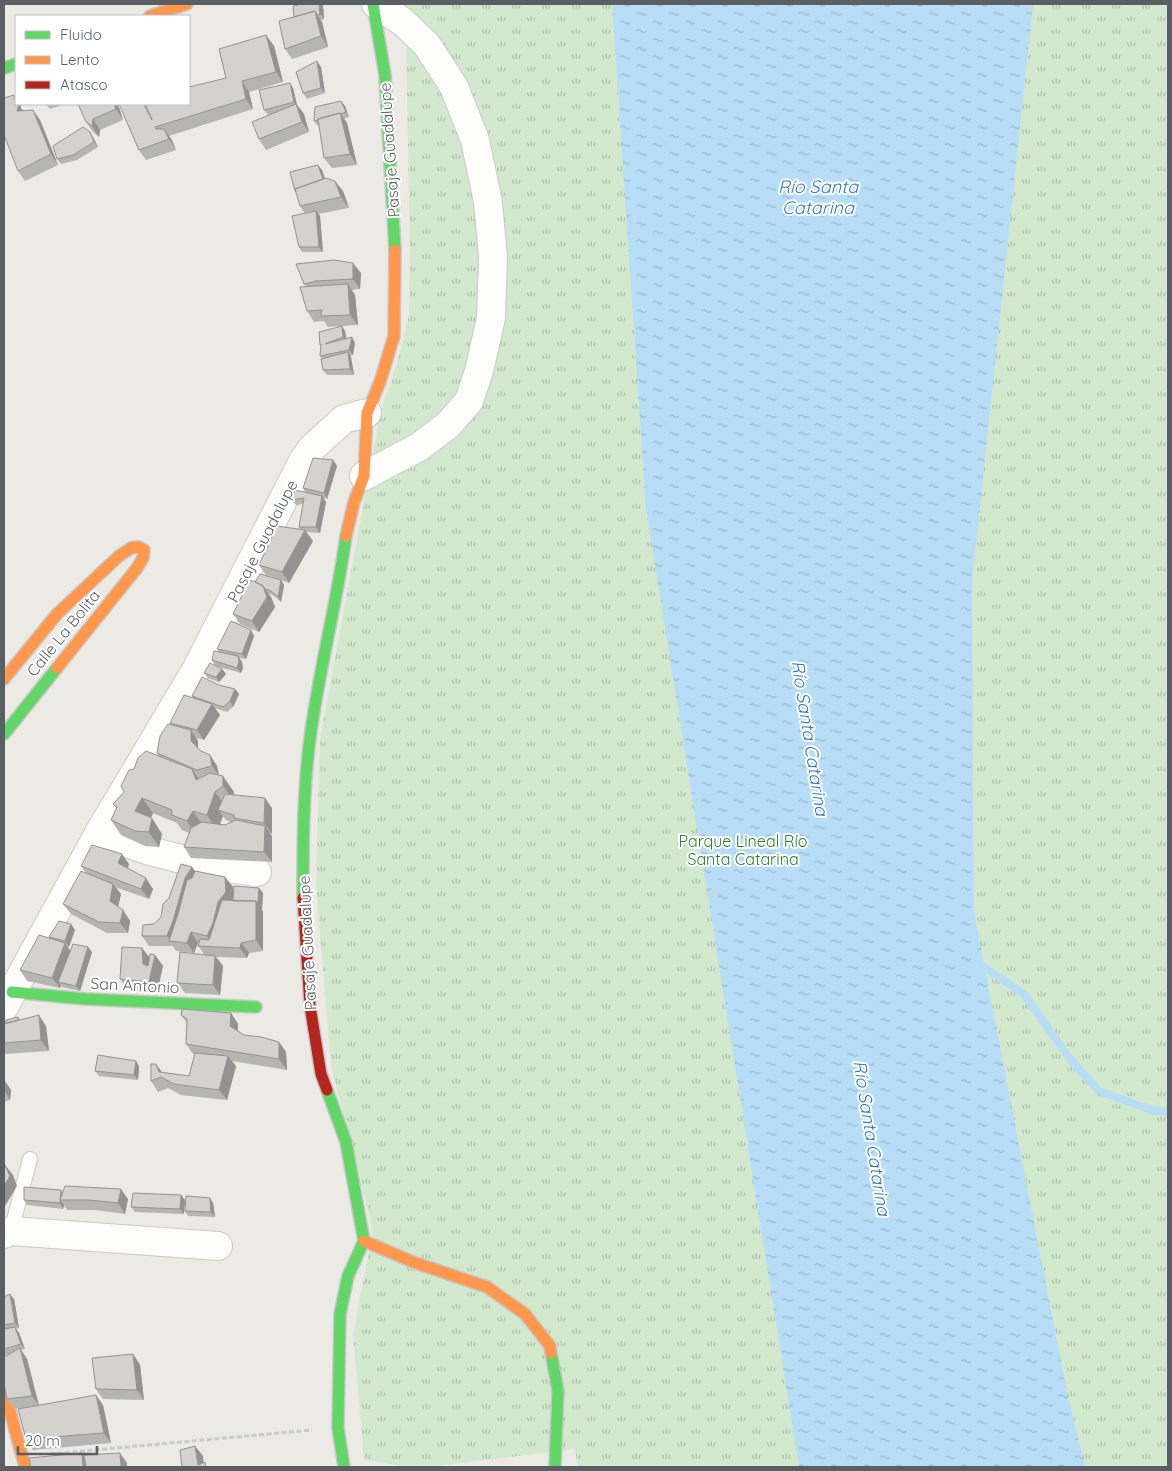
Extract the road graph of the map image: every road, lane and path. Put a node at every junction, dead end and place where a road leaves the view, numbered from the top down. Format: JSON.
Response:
{"nodes":[{"id":1,"x":374,"y":4,"type":"edge"},
{"id":2,"x":367,"y":413,"type":"junction"},
{"id":3,"x":364,"y":476,"type":"junction"},
{"id":4,"x":23,"y":656,"type":"junction"},
{"id":5,"x":48,"y":678,"type":"junction"},
{"id":6,"x":4,"y":679,"type":"edge"},
{"id":7,"x":4,"y":734,"type":"edge"},
{"id":8,"x":99,"y":833,"type":"junction"},
{"id":9,"x":257,"y":872,"type":"dead end"},
{"id":10,"x":8,"y":999,"type":"edge"},
{"id":11,"x":256,"y":1007,"type":"dead end"},
{"id":12,"x":30,"y":1159,"type":"dead end"},
{"id":13,"x":8,"y":1232,"type":"edge"},
{"id":14,"x":364,"y":1241,"type":"junction"},
{"id":15,"x":218,"y":1246,"type":"dead end"},
{"id":16,"x":4,"y":1389,"type":"edge"},
{"id":17,"x":338,"y":1428,"type":"junction"},
{"id":18,"x":24,"y":1462,"type":"edge"},
{"id":19,"x":344,"y":1467,"type":"edge"},
{"id":20,"x":555,"y":1467,"type":"edge"}],
"edges":[{"from":1,"to":2,"type":"street","name":"Pasaje Guadalupe"},
{"from":1,"to":3,"type":"street"},
{"from":2,"to":3,"type":"street","name":"Pasaje Guadalupe"},
{"from":2,"to":8,"type":"street","name":"Pasaje Guadalupe"},
{"from":3,"to":14,"type":"street","name":"Pasaje Guadalupe"},
{"from":4,"to":5,"type":"street"},
{"from":4,"to":5,"type":"street","name":"Calle La Bolita"},
{"from":4,"to":6,"type":"street"},
{"from":5,"to":7,"type":"street","name":"Calle La Bolita"},
{"from":8,"to":9,"type":"street"},
{"from":8,"to":10,"type":"street","name":"Pasaje Guadalupe"},
{"from":10,"to":11,"type":"street","name":"San Antonio"},
{"from":12,"to":13,"type":"lane"},
{"from":13,"to":15,"type":"street"},
{"from":14,"to":17,"type":"street"},
{"from":14,"to":20,"type":"street"},
{"from":16,"to":18,"type":"street"},
{"from":17,"to":18,"type":"path"},
{"from":17,"to":19,"type":"street"}]}
